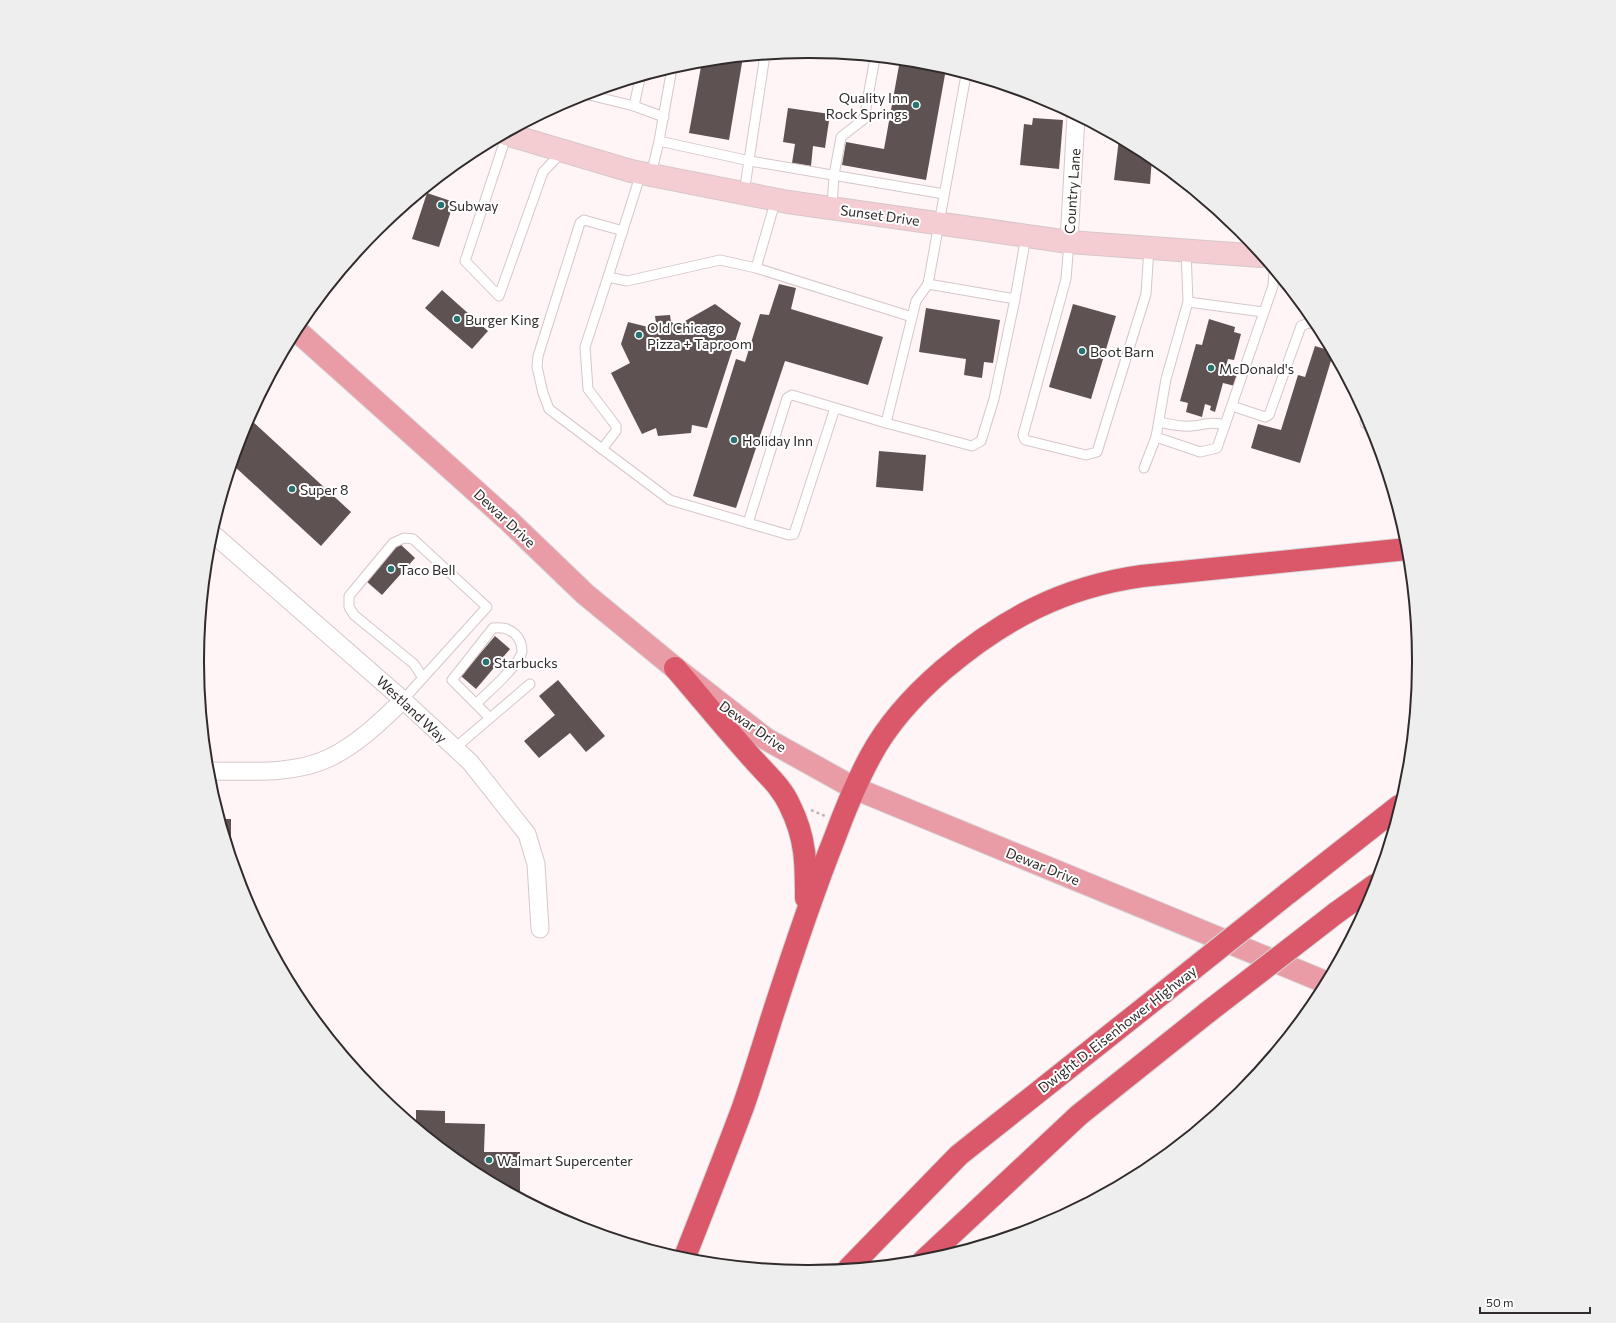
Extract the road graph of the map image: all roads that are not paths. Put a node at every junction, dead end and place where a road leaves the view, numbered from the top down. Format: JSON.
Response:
{"nodes":[{"id":1,"x":764,"y":59,"type":"edge"},
{"id":2,"x":874,"y":62,"type":"edge"},
{"id":3,"x":671,"y":75,"type":"edge"},
{"id":4,"x":965,"y":79,"type":"edge"},
{"id":5,"x":639,"y":83,"type":"edge"},
{"id":6,"x":596,"y":97,"type":"edge"},
{"id":7,"x":634,"y":106,"type":"junction"},
{"id":8,"x":664,"y":116,"type":"junction"},
{"id":9,"x":1076,"y":120,"type":"edge"},
{"id":10,"x":512,"y":136,"type":"edge"},
{"id":11,"x":504,"y":140,"type":"edge"},
{"id":12,"x":659,"y":141,"type":"junction"},
{"id":13,"x":563,"y":151,"type":"junction"},
{"id":14,"x":750,"y":161,"type":"junction"},
{"id":15,"x":646,"y":174,"type":"junction"},
{"id":16,"x":834,"y":175,"type":"junction"},
{"id":17,"x":744,"y":193,"type":"junction"},
{"id":18,"x":944,"y":194,"type":"junction"},
{"id":19,"x":776,"y":199,"type":"junction"},
{"id":20,"x":832,"y":208,"type":"junction"},
{"id":21,"x":939,"y":223,"type":"junction"},
{"id":22,"x":622,"y":231,"type":"junction"},
{"id":23,"x":1026,"y":236,"type":"junction"},
{"id":24,"x":1068,"y":242,"type":"junction"},
{"id":25,"x":1149,"y":248,"type":"junction"},
{"id":26,"x":1186,"y":250,"type":"junction"},
{"id":27,"x":1254,"y":255,"type":"edge"},
{"id":28,"x":756,"y":268,"type":"junction"},
{"id":29,"x":608,"y":277,"type":"junction"},
{"id":30,"x":1273,"y":277,"type":"edge"},
{"id":31,"x":928,"y":284,"type":"junction"},
{"id":32,"x":1014,"y":299,"type":"junction"},
{"id":33,"x":1188,"y":302,"type":"junction"},
{"id":34,"x":1264,"y":312,"type":"junction"},
{"id":35,"x":912,"y":317,"type":"junction"},
{"id":36,"x":1308,"y":323,"type":"edge"},
{"id":37,"x":301,"y":334,"type":"edge"},
{"id":38,"x":1232,"y":406,"type":"junction"},
{"id":39,"x":835,"y":408,"type":"junction"},
{"id":40,"x":1159,"y":422,"type":"junction"},
{"id":41,"x":886,"y":423,"type":"junction"},
{"id":42,"x":1225,"y":425,"type":"junction"},
{"id":43,"x":1156,"y":437,"type":"junction"},
{"id":44,"x":602,"y":449,"type":"junction"},
{"id":45,"x":1144,"y":468,"type":"dead end"},
{"id":46,"x":748,"y":523,"type":"junction"},
{"id":47,"x":217,"y":538,"type":"edge"},
{"id":48,"x":1401,"y":550,"type":"edge"},
{"id":49,"x":675,"y":668,"type":"junction"},
{"id":50,"x":423,"y":678,"type":"junction"},
{"id":51,"x":530,"y":684,"type":"dead end"},
{"id":52,"x":403,"y":700,"type":"junction"},
{"id":53,"x":476,"y":704,"type":"junction"},
{"id":54,"x":490,"y":718,"type":"junction"},
{"id":55,"x":455,"y":748,"type":"junction"},
{"id":56,"x":215,"y":771,"type":"edge"},
{"id":57,"x":854,"y":788,"type":"junction"},
{"id":58,"x":1393,"y":811,"type":"edge"},
{"id":59,"x":1366,"y":891,"type":"edge"},
{"id":60,"x":806,"y":916,"type":"junction"},
{"id":61,"x":540,"y":929,"type":"dead end"},
{"id":62,"x":1321,"y":980,"type":"edge"},
{"id":63,"x":933,"y":1251,"type":"edge"},
{"id":64,"x":687,"y":1252,"type":"edge"},
{"id":65,"x":854,"y":1263,"type":"edge"}],
"edges":[{"from":1,"to":14,"type":"lane"},
{"from":2,"to":16,"type":"lane"},
{"from":3,"to":8,"type":"lane"},
{"from":4,"to":18,"type":"lane"},
{"from":5,"to":7,"type":"lane"},
{"from":6,"to":7,"type":"lane"},
{"from":7,"to":8,"type":"lane"},
{"from":8,"to":12,"type":"lane"},
{"from":9,"to":24,"type":"street","name":"Country Lane"},
{"from":10,"to":13,"type":"street","name":"Sunset Drive"},
{"from":11,"to":13,"type":"lane"},
{"from":12,"to":14,"type":"lane"},
{"from":12,"to":15,"type":"lane"},
{"from":13,"to":15,"type":"street","name":"Sunset Drive"},
{"from":14,"to":16,"type":"lane"},
{"from":14,"to":17,"type":"lane"},
{"from":15,"to":17,"type":"street","name":"Sunset Drive"},
{"from":15,"to":22,"type":"lane"},
{"from":16,"to":18,"type":"lane"},
{"from":16,"to":20,"type":"lane"},
{"from":17,"to":19,"type":"street","name":"Sunset Drive"},
{"from":18,"to":21,"type":"lane"},
{"from":19,"to":20,"type":"street","name":"Sunset Drive"},
{"from":19,"to":28,"type":"lane"},
{"from":20,"to":21,"type":"street","name":"Sunset Drive"},
{"from":21,"to":23,"type":"street","name":"Sunset Drive"},
{"from":21,"to":31,"type":"lane"},
{"from":22,"to":29,"type":"lane"},
{"from":22,"to":44,"type":"lane"},
{"from":23,"to":24,"type":"street","name":"Sunset Drive"},
{"from":23,"to":32,"type":"lane"},
{"from":24,"to":25,"type":"street","name":"Sunset Drive"},
{"from":24,"to":25,"type":"lane"},
{"from":25,"to":26,"type":"street","name":"Sunset Drive"},
{"from":26,"to":27,"type":"street","name":"Sunset Drive"},
{"from":26,"to":33,"type":"lane"},
{"from":28,"to":29,"type":"lane"},
{"from":28,"to":35,"type":"lane"},
{"from":29,"to":44,"type":"lane"},
{"from":30,"to":34,"type":"lane"},
{"from":31,"to":32,"type":"lane"},
{"from":31,"to":35,"type":"lane"},
{"from":32,"to":41,"type":"lane"},
{"from":33,"to":34,"type":"lane"},
{"from":33,"to":40,"type":"lane"},
{"from":34,"to":38,"type":"lane"},
{"from":35,"to":41,"type":"lane"},
{"from":36,"to":38,"type":"lane"},
{"from":37,"to":49,"type":"main road","name":"Dewar Drive"},
{"from":38,"to":42,"type":"lane"},
{"from":39,"to":41,"type":"lane"},
{"from":39,"to":46,"type":"lane"},
{"from":39,"to":46,"type":"lane"},
{"from":40,"to":42,"type":"lane"},
{"from":40,"to":43,"type":"lane"},
{"from":42,"to":43,"type":"lane"},
{"from":43,"to":45,"type":"lane"},
{"from":44,"to":46,"type":"lane"},
{"from":47,"to":52,"type":"street","name":"Westland Way"},
{"from":48,"to":57,"type":"highway"},
{"from":49,"to":57,"type":"main road","name":"Dewar Drive"},
{"from":49,"to":60,"type":"highway"},
{"from":50,"to":50,"type":"lane"},
{"from":50,"to":52,"type":"lane"},
{"from":51,"to":54,"type":"lane"},
{"from":52,"to":55,"type":"street","name":"Westland Way"},
{"from":52,"to":56,"type":"street"},
{"from":53,"to":53,"type":"lane"},
{"from":53,"to":54,"type":"lane"},
{"from":54,"to":55,"type":"lane"},
{"from":55,"to":61,"type":"street","name":"Westland Way"},
{"from":57,"to":60,"type":"highway"},
{"from":57,"to":62,"type":"main road","name":"Dewar Drive"},
{"from":58,"to":65,"type":"highway","name":"Dwight D. Eisenhower Highway","bridge":true},
{"from":59,"to":63,"type":"highway","bridge":true},
{"from":60,"to":64,"type":"highway"}]}
